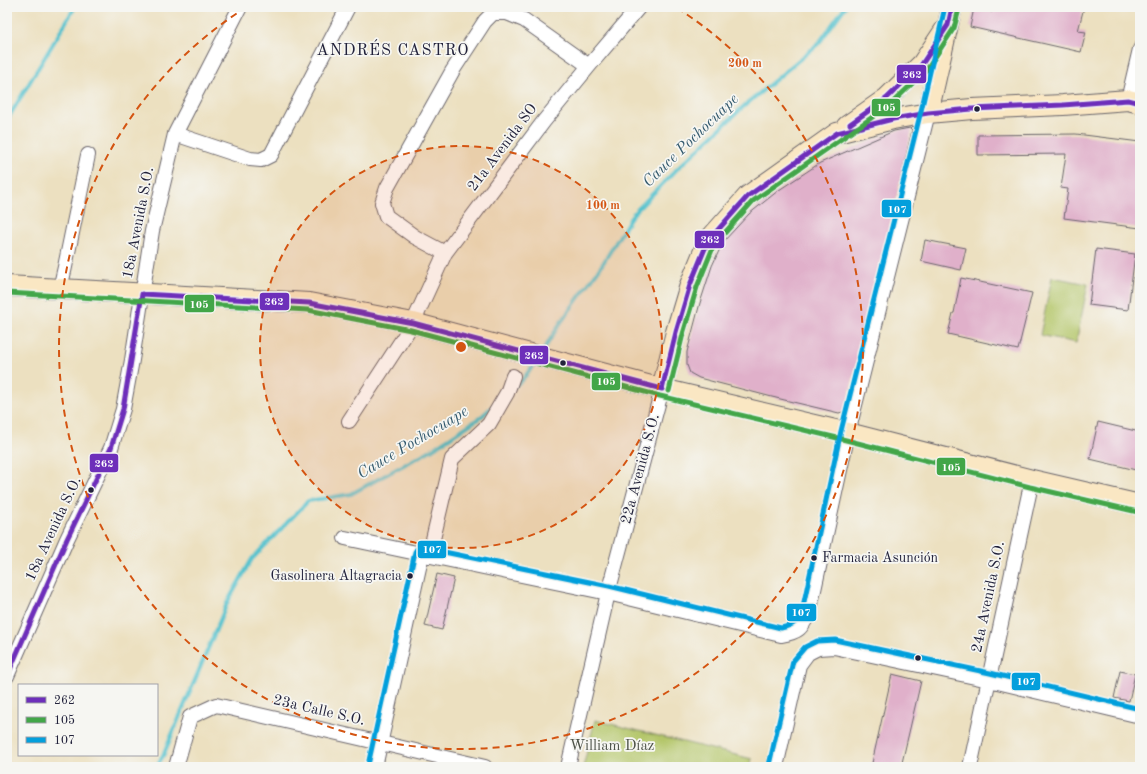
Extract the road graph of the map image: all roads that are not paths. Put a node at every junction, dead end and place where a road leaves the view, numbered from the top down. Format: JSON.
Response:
{"nodes":[{"id":1,"x":240,"y":7,"type":"edge"},
{"id":2,"x":348,"y":7,"type":"edge"},
{"id":3,"x":639,"y":7,"type":"edge"},
{"id":4,"x":500,"y":10,"type":"edge"},
{"id":5,"x":950,"y":16,"type":"edge"},
{"id":6,"x":1140,"y":49,"type":"edge"},
{"id":7,"x":589,"y":66,"type":"junction"},
{"id":8,"x":1134,"y":101,"type":"edge"},
{"id":9,"x":928,"y":113,"type":"junction"},
{"id":10,"x":838,"y":133,"type":"junction"},
{"id":11,"x":175,"y":134,"type":"junction"},
{"id":12,"x":88,"y":155,"type":"dead end"},
{"id":13,"x":445,"y":253,"type":"junction"},
{"id":14,"x":7,"y":286,"type":"edge"},
{"id":15,"x":60,"y":289,"type":"junction"},
{"id":16,"x":142,"y":294,"type":"junction"},
{"id":17,"x":413,"y":323,"type":"junction"},
{"id":18,"x":514,"y":376,"type":"dead end"},
{"id":19,"x":662,"y":389,"type":"junction"},
{"id":20,"x":349,"y":421,"type":"dead end"},
{"id":21,"x":848,"y":432,"type":"junction"},
{"id":22,"x":1032,"y":480,"type":"junction"},
{"id":23,"x":1140,"y":505,"type":"edge"},
{"id":24,"x":345,"y":538,"type":"dead end"},
{"id":25,"x":425,"y":555,"type":"junction"},
{"id":26,"x":608,"y":593,"type":"junction"},
{"id":27,"x":7,"y":676,"type":"edge"},
{"id":28,"x":989,"y":680,"type":"junction"},
{"id":29,"x":1140,"y":716,"type":"edge"},
{"id":30,"x":381,"y":742,"type":"junction"},
{"id":31,"x":176,"y":767,"type":"edge"},
{"id":32,"x":375,"y":767,"type":"edge"},
{"id":33,"x":485,"y":767,"type":"edge"},
{"id":34,"x":568,"y":767,"type":"edge"},
{"id":35,"x":776,"y":767,"type":"edge"},
{"id":36,"x":970,"y":767,"type":"edge"}],
"edges":[{"from":1,"to":11,"type":"street","name":"18a Avenida S.O."},
{"from":2,"to":11,"type":"street"},
{"from":3,"to":7,"type":"street","name":"21a Avenida SO"},
{"from":4,"to":7,"type":"street"},
{"from":4,"to":13,"type":"street"},
{"from":5,"to":9,"type":"street"},
{"from":5,"to":10,"type":"street"},
{"from":6,"to":8,"type":"street"},
{"from":7,"to":13,"type":"street","name":"21a Avenida SO"},
{"from":8,"to":9,"type":"street","name":"22a Avenida S.O."},
{"from":9,"to":10,"type":"street","name":"22a Avenida S.O."},
{"from":9,"to":21,"type":"street"},
{"from":10,"to":19,"type":"street","name":"22a Avenida S.O."},
{"from":11,"to":16,"type":"street","name":"18a Avenida S.O."},
{"from":12,"to":15,"type":"street"},
{"from":13,"to":17,"type":"street","name":"21a Avenida SO"},
{"from":14,"to":15,"type":"street"},
{"from":15,"to":16,"type":"street"},
{"from":16,"to":17,"type":"street"},
{"from":16,"to":27,"type":"street","name":"18a Avenida S.O."},
{"from":17,"to":19,"type":"street"},
{"from":17,"to":20,"type":"street","name":"21a Avenida SO"},
{"from":18,"to":25,"type":"street"},
{"from":19,"to":21,"type":"street"},
{"from":19,"to":26,"type":"street","name":"22a Avenida S.O."},
{"from":21,"to":22,"type":"street"},
{"from":21,"to":26,"type":"street"},
{"from":22,"to":23,"type":"street"},
{"from":22,"to":28,"type":"street","name":"24a Avenida S.O."},
{"from":24,"to":25,"type":"street"},
{"from":25,"to":26,"type":"street"},
{"from":25,"to":30,"type":"street"},
{"from":26,"to":34,"type":"street","name":"22a Avenida S.O."},
{"from":28,"to":29,"type":"street"},
{"from":28,"to":35,"type":"street"},
{"from":28,"to":36,"type":"street","name":"24a Avenida S.O."},
{"from":30,"to":31,"type":"street","name":"23a Calle S.O."},
{"from":30,"to":32,"type":"street"},
{"from":30,"to":33,"type":"street","name":"23a Calle S.O."}]}
